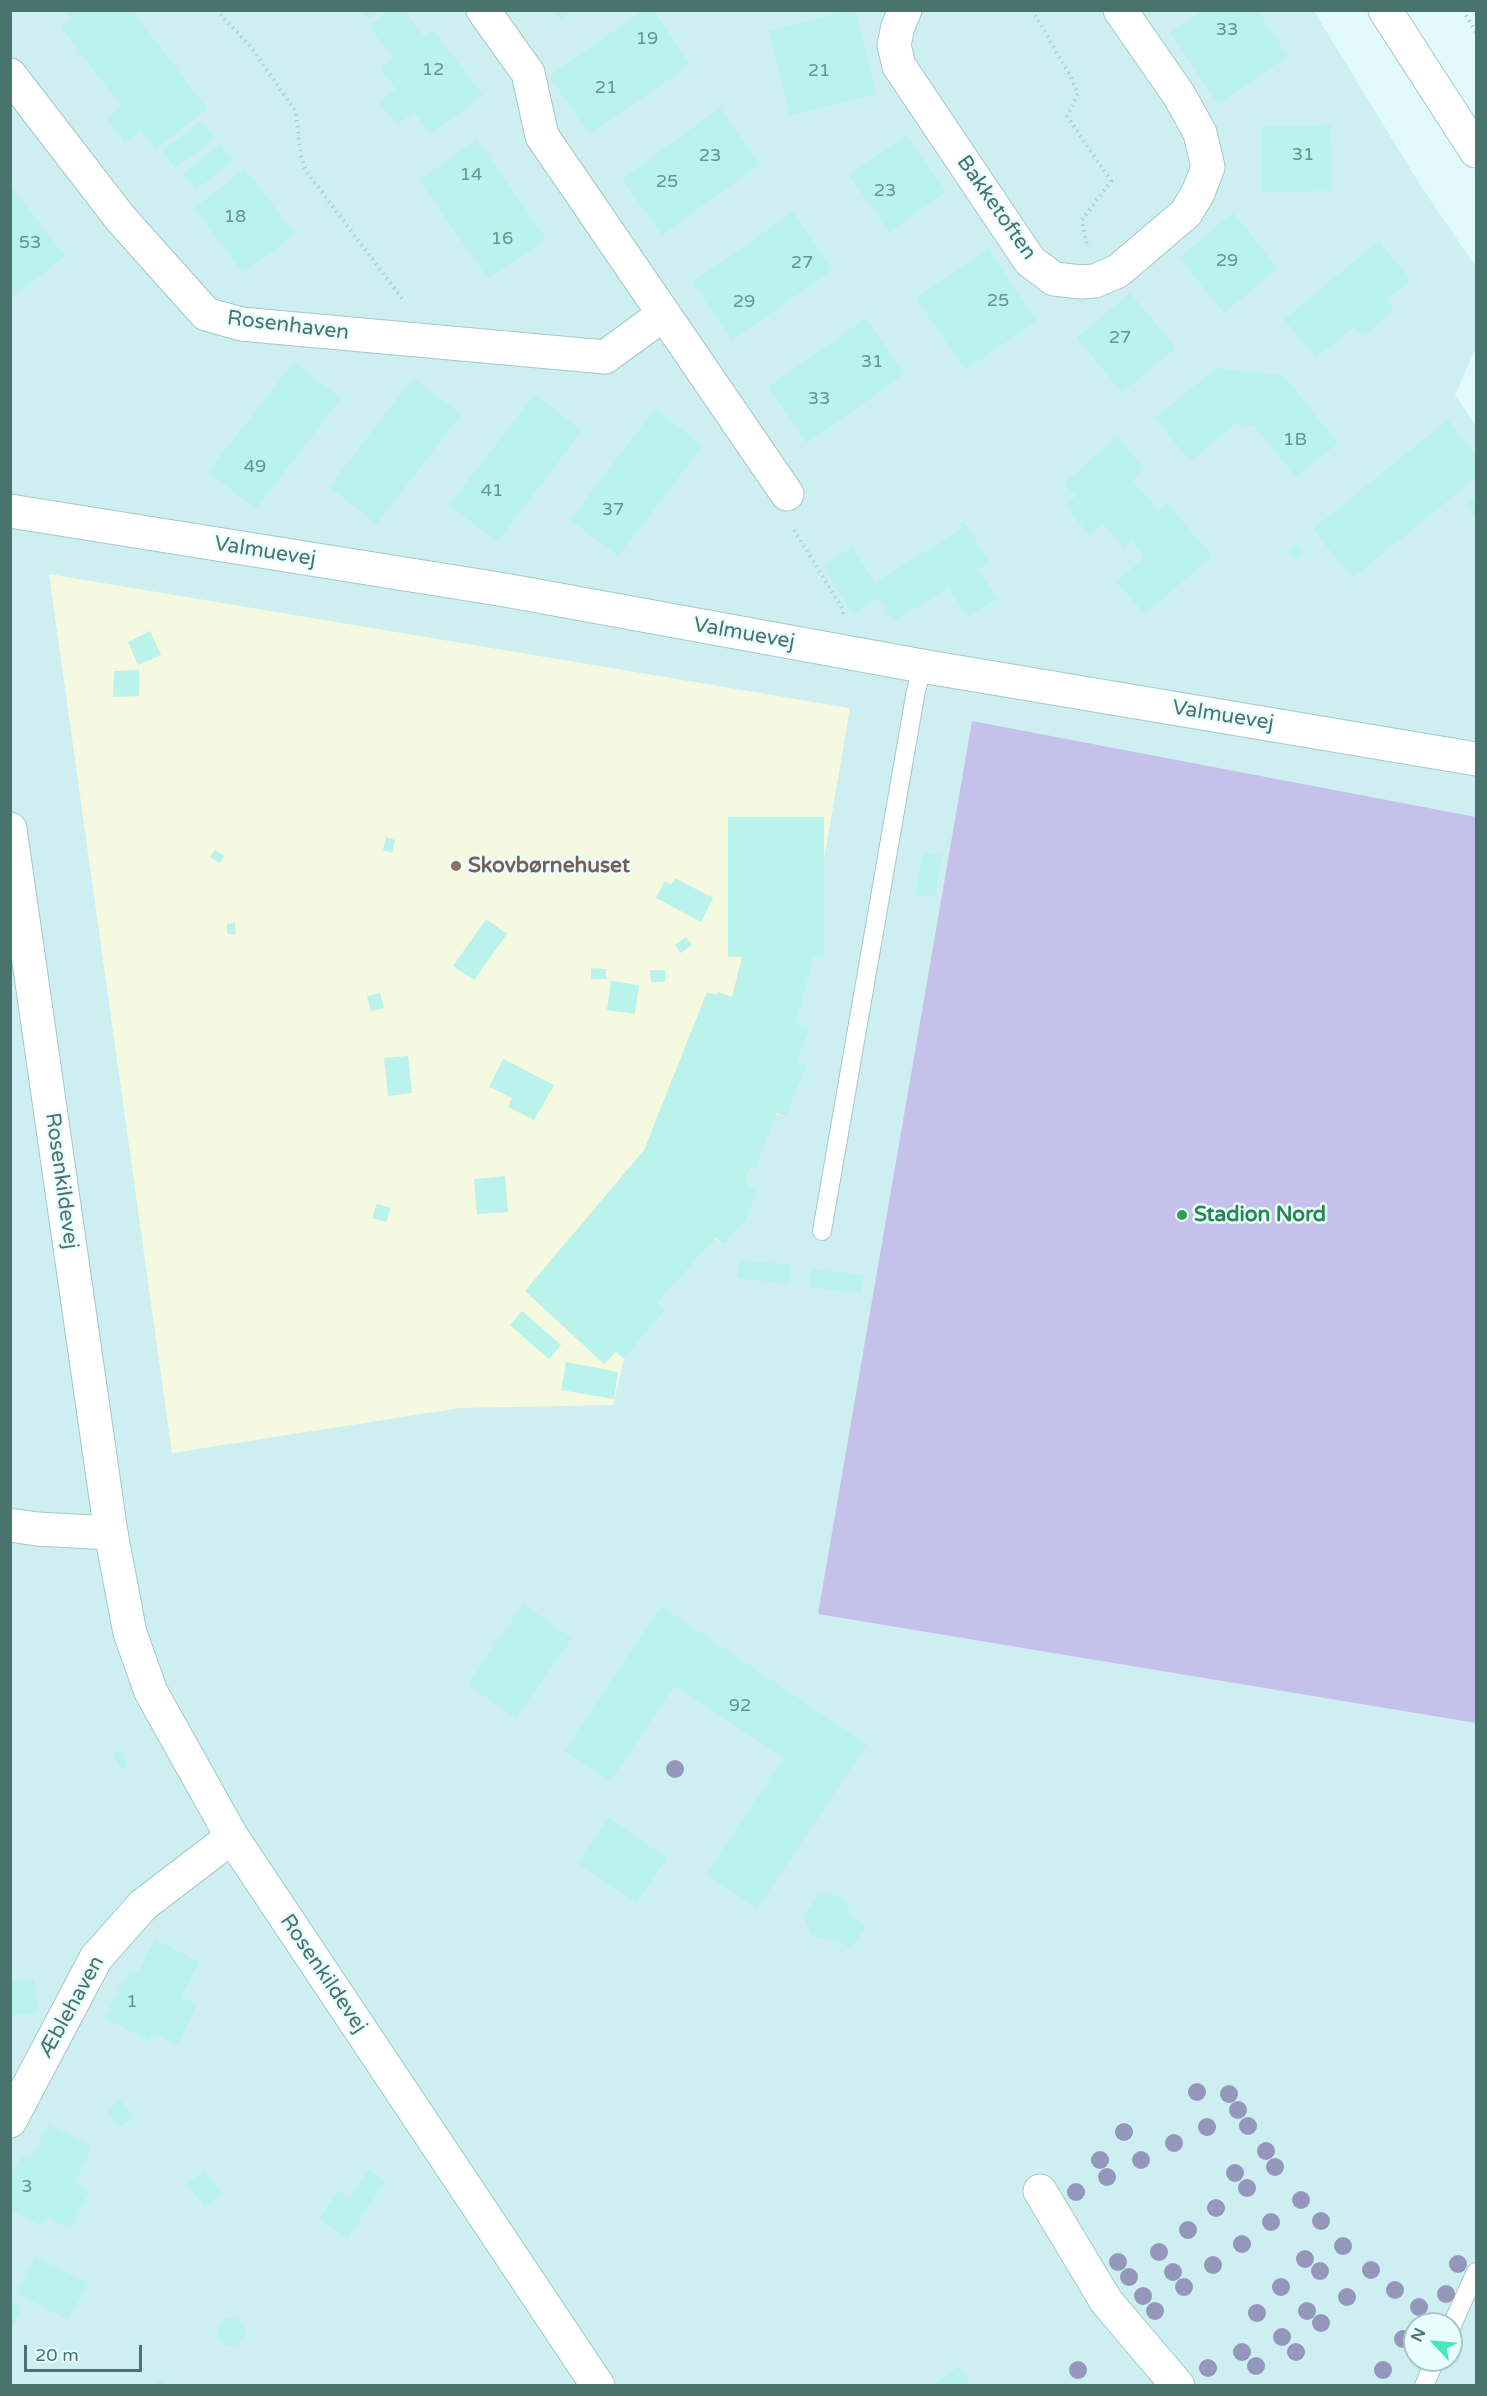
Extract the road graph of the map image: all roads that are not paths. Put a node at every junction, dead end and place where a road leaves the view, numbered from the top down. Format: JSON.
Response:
{"nodes":[{"id":1,"x":483,"y":10,"type":"edge"},
{"id":2,"x":905,"y":10,"type":"edge"},
{"id":3,"x":1120,"y":10,"type":"edge"},
{"id":4,"x":1385,"y":10,"type":"edge"},
{"id":5,"x":10,"y":75,"type":"edge"},
{"id":6,"x":1476,"y":151,"type":"edge"},
{"id":7,"x":664,"y":314,"type":"junction"},
{"id":8,"x":787,"y":494,"type":"road end"},
{"id":9,"x":10,"y":512,"type":"edge"},
{"id":10,"x":922,"y":666,"type":"junction"},
{"id":11,"x":1476,"y":759,"type":"edge"},
{"id":12,"x":10,"y":829,"type":"edge"},
{"id":13,"x":822,"y":1231,"type":"dead end"},
{"id":14,"x":10,"y":1525,"type":"edge"},
{"id":15,"x":111,"y":1533,"type":"junction"},
{"id":16,"x":232,"y":1837,"type":"junction"},
{"id":17,"x":10,"y":2121,"type":"edge"},
{"id":18,"x":1040,"y":2191,"type":"dead end"},
{"id":19,"x":1476,"y":2272,"type":"edge"},
{"id":20,"x":1458,"y":2312,"type":"edge"},
{"id":21,"x":597,"y":2385,"type":"edge"},
{"id":22,"x":1174,"y":2385,"type":"edge"}],
"edges":[{"from":1,"to":7,"type":"street"},
{"from":2,"to":3,"type":"street","name":"Bakketoften"},
{"from":4,"to":6,"type":"street"},
{"from":5,"to":7,"type":"street","name":"Rosenhaven"},
{"from":7,"to":8,"type":"street"},
{"from":9,"to":10,"type":"street","name":"Valmuevej"},
{"from":10,"to":11,"type":"street","name":"Valmuevej"},
{"from":10,"to":13,"type":"lane"},
{"from":12,"to":15,"type":"street","name":"Rosenkildevej"},
{"from":14,"to":15,"type":"street"},
{"from":15,"to":16,"type":"street","name":"Rosenkildevej"},
{"from":16,"to":17,"type":"street","name":"Æblehaven"},
{"from":16,"to":21,"type":"street","name":"Rosenkildevej"},
{"from":18,"to":22,"type":"street"},
{"from":19,"to":20,"type":"lane"}]}
